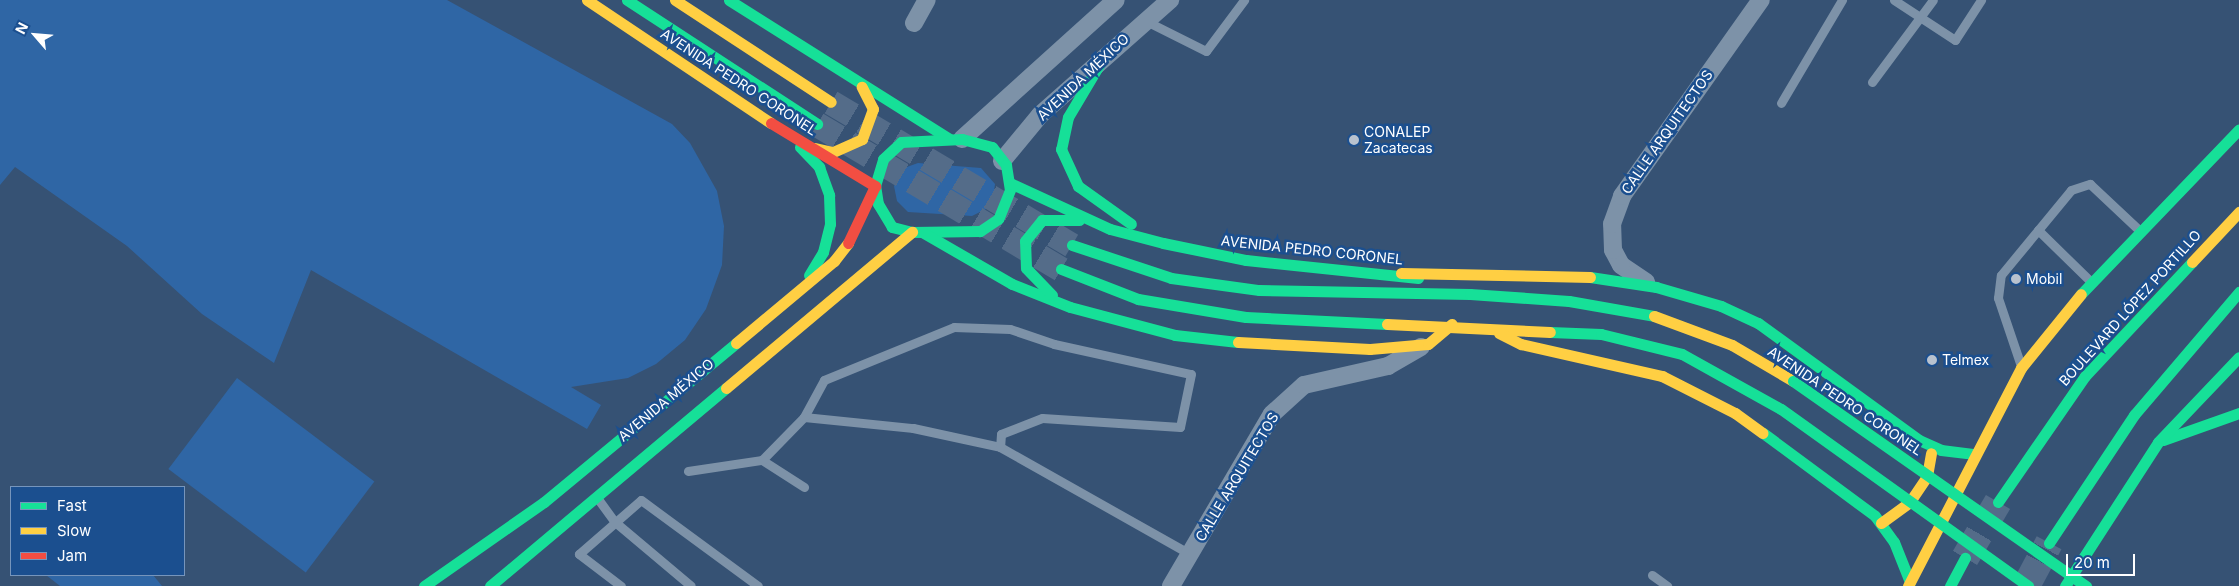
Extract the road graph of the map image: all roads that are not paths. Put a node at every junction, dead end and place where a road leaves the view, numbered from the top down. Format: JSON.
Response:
{"nodes":[{"id":1,"x":587,"y":0,"type":"edge"},
{"id":2,"x":627,"y":0,"type":"edge"},
{"id":3,"x":675,"y":0,"type":"edge"},
{"id":4,"x":729,"y":0,"type":"edge"},
{"id":5,"x":927,"y":0,"type":"edge"},
{"id":6,"x":1116,"y":0,"type":"edge"},
{"id":7,"x":1170,"y":0,"type":"edge"},
{"id":8,"x":1244,"y":0,"type":"edge"},
{"id":9,"x":1762,"y":0,"type":"edge"},
{"id":10,"x":1842,"y":0,"type":"edge"},
{"id":11,"x":1894,"y":0,"type":"edge"},
{"id":12,"x":1933,"y":0,"type":"edge"},
{"id":13,"x":1981,"y":0,"type":"edge"},
{"id":14,"x":1920,"y":18,"type":"junction"},
{"id":15,"x":1146,"y":20,"type":"junction"},
{"id":16,"x":914,"y":23,"type":"dead end"},
{"id":17,"x":1105,"y":55,"type":"junction"},
{"id":18,"x":1872,"y":82,"type":"dead end"},
{"id":19,"x":862,"y":87,"type":"junction"},
{"id":20,"x":831,"y":102,"type":"tunnel mouth"},
{"id":21,"x":1781,"y":103,"type":"dead end"},
{"id":22,"x":771,"y":122,"type":"junction"},
{"id":23,"x":817,"y":124,"type":"tunnel mouth"},
{"id":24,"x":2239,"y":129,"type":"edge"},
{"id":25,"x":956,"y":139,"type":"junction"},
{"id":26,"x":802,"y":141,"type":"junction"},
{"id":27,"x":1002,"y":161,"type":"junction"},
{"id":28,"x":1010,"y":183,"type":"junction"},
{"id":29,"x":875,"y":186,"type":"junction"},
{"id":30,"x":2239,"y":212,"type":"edge"},
{"id":31,"x":1110,"y":229,"type":"junction"},
{"id":32,"x":2038,"y":230,"type":"junction"},
{"id":33,"x":2139,"y":230,"type":"junction"},
{"id":34,"x":917,"y":232,"type":"junction"},
{"id":35,"x":1163,"y":243,"type":"junction"},
{"id":36,"x":1072,"y":245,"type":"tunnel mouth"},
{"id":37,"x":1060,"y":269,"type":"tunnel mouth"},
{"id":38,"x":1401,"y":273,"type":"junction"},
{"id":39,"x":2090,"y":282,"type":"junction"},
{"id":40,"x":804,"y":284,"type":"junction"},
{"id":41,"x":1656,"y":287,"type":"junction"},
{"id":42,"x":2239,"y":292,"type":"edge"},
{"id":43,"x":1470,"y":294,"type":"junction"},
{"id":44,"x":1070,"y":307,"type":"junction"},
{"id":45,"x":1452,"y":324,"type":"junction"},
{"id":46,"x":1481,"y":325,"type":"junction"},
{"id":47,"x":1428,"y":344,"type":"junction"},
{"id":48,"x":2239,"y":356,"type":"edge"},
{"id":49,"x":2021,"y":368,"type":"junction"},
{"id":50,"x":2239,"y":413,"type":"edge"},
{"id":51,"x":804,"y":417,"type":"junction"},
{"id":52,"x":2158,"y":442,"type":"junction"},
{"id":53,"x":1000,"y":447,"type":"junction"},
{"id":54,"x":1933,"y":447,"type":"junction"},
{"id":55,"x":1975,"y":454,"type":"junction"},
{"id":56,"x":762,"y":460,"type":"junction"},
{"id":57,"x":688,"y":471,"type":"dead end"},
{"id":58,"x":804,"y":487,"type":"dead end"},
{"id":59,"x":598,"y":499,"type":"junction"},
{"id":60,"x":1998,"y":502,"type":"tunnel mouth"},
{"id":61,"x":615,"y":522,"type":"junction"},
{"id":62,"x":1881,"y":523,"type":"junction"},
{"id":63,"x":2049,"y":543,"type":"tunnel mouth"},
{"id":64,"x":1190,"y":554,"type":"junction"},
{"id":65,"x":1965,"y":558,"type":"tunnel mouth"},
{"id":66,"x":1652,"y":575,"type":"dead end"},
{"id":67,"x":1909,"y":584,"type":"edge"},
{"id":68,"x":1173,"y":585,"type":"edge"},
{"id":69,"x":424,"y":586,"type":"edge"},
{"id":70,"x":490,"y":586,"type":"edge"},
{"id":71,"x":620,"y":586,"type":"edge"},
{"id":72,"x":691,"y":586,"type":"edge"},
{"id":73,"x":758,"y":586,"type":"edge"},
{"id":74,"x":1667,"y":586,"type":"edge"},
{"id":75,"x":1950,"y":586,"type":"edge"},
{"id":76,"x":2028,"y":586,"type":"edge"},
{"id":77,"x":2065,"y":586,"type":"edge"},
{"id":78,"x":2086,"y":586,"type":"edge"}],
"edges":[{"from":1,"to":22,"type":"street","name":"AVENIDA PEDRO CORONEL"},
{"from":2,"to":23,"type":"street","name":"AVENIDA PEDRO CORONEL"},
{"from":3,"to":20,"type":"street"},
{"from":4,"to":19,"type":"street"},
{"from":5,"to":16,"type":"street"},
{"from":6,"to":25,"type":"street"},
{"from":7,"to":15,"type":"street","name":"AVENIDA MÉXICO"},
{"from":8,"to":15,"type":"lane"},
{"from":9,"to":41,"type":"street","name":"CALLE ARQUITECTOS"},
{"from":10,"to":21,"type":"lane"},
{"from":11,"to":14,"type":"lane"},
{"from":12,"to":14,"type":"lane"},
{"from":13,"to":14,"type":"lane"},
{"from":14,"to":18,"type":"lane"},
{"from":15,"to":17,"type":"street","name":"AVENIDA MÉXICO"},
{"from":17,"to":27,"type":"street","name":"AVENIDA MÉXICO"},
{"from":17,"to":35,"type":"street"},
{"from":19,"to":25,"type":"street"},
{"from":19,"to":26,"type":"street"},
{"from":22,"to":26,"type":"street","name":"AVENIDA PEDRO CORONEL"},
{"from":22,"to":40,"type":"street"},
{"from":24,"to":33,"type":"street"},
{"from":25,"to":27,"type":"street"},
{"from":25,"to":29,"type":"street"},
{"from":26,"to":29,"type":"street","name":"AVENIDA PEDRO CORONEL"},
{"from":27,"to":28,"type":"street"},
{"from":28,"to":31,"type":"street","name":"AVENIDA PEDRO CORONEL"},
{"from":28,"to":34,"type":"street"},
{"from":29,"to":34,"type":"street"},
{"from":29,"to":40,"type":"street","name":"AVENIDA MÉXICO"},
{"from":30,"to":60,"type":"street","name":"BOULEVARD LÓPEZ PORTILLO"},
{"from":31,"to":35,"type":"street","name":"AVENIDA PEDRO CORONEL"},
{"from":31,"to":44,"type":"street"},
{"from":32,"to":33,"type":"lane"},
{"from":32,"to":39,"type":"lane"},
{"from":32,"to":49,"type":"lane"},
{"from":33,"to":39,"type":"street"},
{"from":34,"to":44,"type":"street"},
{"from":34,"to":59,"type":"street"},
{"from":35,"to":38,"type":"street","name":"AVENIDA PEDRO CORONEL"},
{"from":36,"to":43,"type":"street","name":"AVENIDA PEDRO CORONEL"},
{"from":37,"to":45,"type":"street"},
{"from":38,"to":41,"type":"street"},
{"from":38,"to":43,"type":"street","name":"AVENIDA PEDRO CORONEL"},
{"from":39,"to":49,"type":"street"},
{"from":40,"to":69,"type":"street","name":"AVENIDA MÉXICO"},
{"from":41,"to":54,"type":"street"},
{"from":42,"to":63,"type":"street"},
{"from":43,"to":78,"type":"street","name":"AVENIDA PEDRO CORONEL","bridge":true},
{"from":44,"to":47,"type":"street"},
{"from":45,"to":46,"type":"street"},
{"from":45,"to":47,"type":"street"},
{"from":46,"to":62,"type":"street"},
{"from":46,"to":76,"type":"street","bridge":true},
{"from":47,"to":64,"type":"street","name":"CALLE ARQUITECTOS"},
{"from":48,"to":52,"type":"street"},
{"from":49,"to":55,"type":"street"},
{"from":50,"to":52,"type":"street"},
{"from":51,"to":53,"type":"lane"},
{"from":51,"to":53,"type":"lane"},
{"from":51,"to":56,"type":"lane"},
{"from":52,"to":77,"type":"street"},
{"from":53,"to":64,"type":"lane"},
{"from":54,"to":55,"type":"street"},
{"from":54,"to":62,"type":"street"},
{"from":55,"to":67,"type":"street"},
{"from":56,"to":57,"type":"lane"},
{"from":56,"to":58,"type":"lane"},
{"from":59,"to":61,"type":"lane"},
{"from":59,"to":70,"type":"street"},
{"from":61,"to":71,"type":"lane"},
{"from":61,"to":72,"type":"lane"},
{"from":61,"to":73,"type":"lane"},
{"from":62,"to":67,"type":"street"},
{"from":64,"to":68,"type":"street","name":"CALLE ARQUITECTOS"},
{"from":65,"to":75,"type":"street"},
{"from":66,"to":74,"type":"lane"}]}
